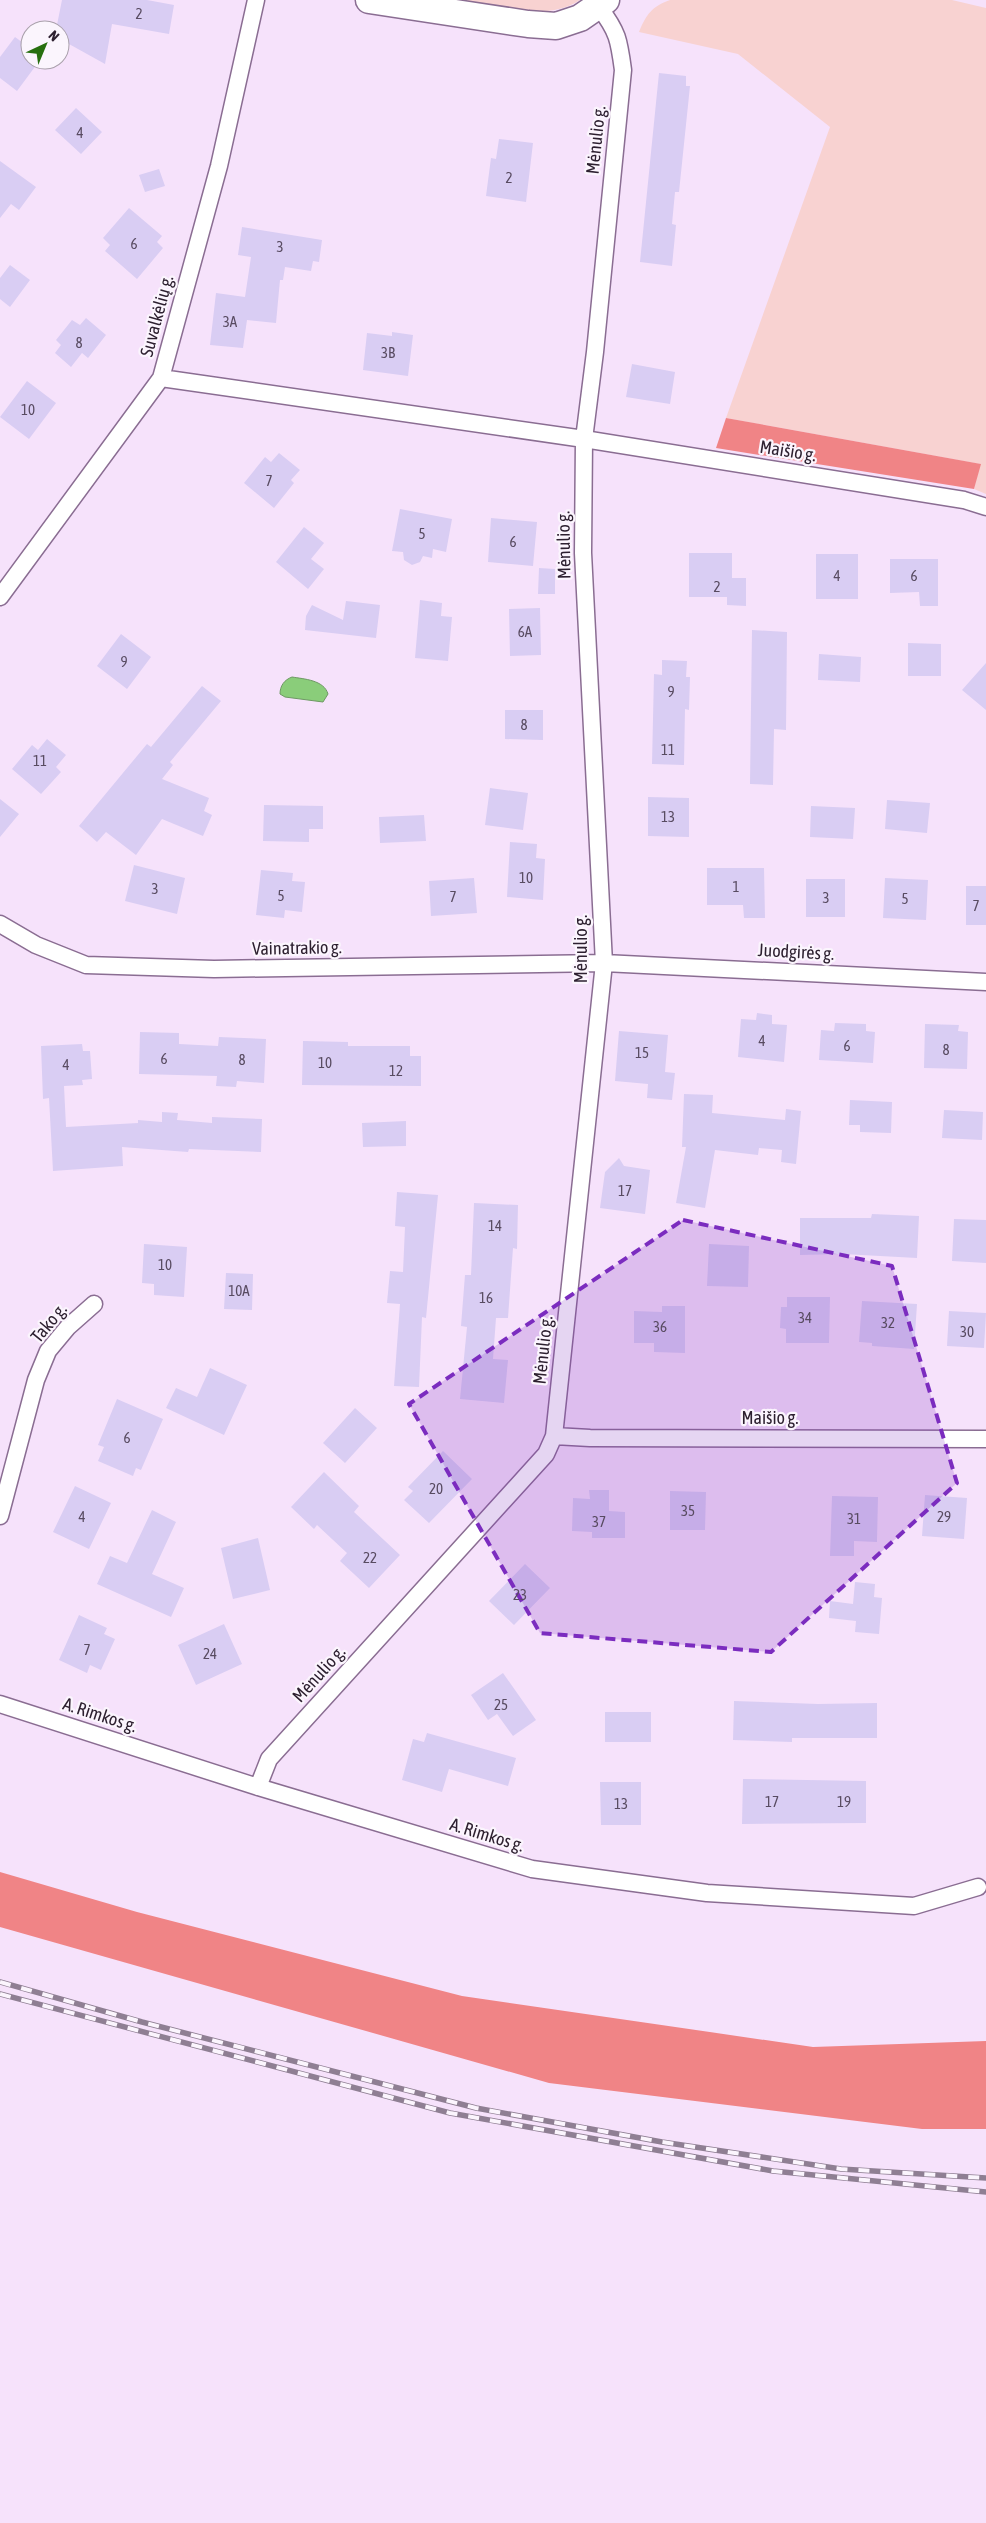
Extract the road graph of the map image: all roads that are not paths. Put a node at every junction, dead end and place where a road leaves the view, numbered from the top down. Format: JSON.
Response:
{"nodes":[{"id":1,"x":256,"y":0,"type":"edge"},
{"id":2,"x":369,"y":0,"type":"edge"},
{"id":3,"x":602,"y":4,"type":"edge"},
{"id":4,"x":162,"y":378,"type":"junction"},
{"id":5,"x":584,"y":439,"type":"junction"},
{"id":6,"x":986,"y":506,"type":"edge"},
{"id":7,"x":0,"y":597,"type":"edge"},
{"id":8,"x":0,"y":924,"type":"edge"},
{"id":9,"x":604,"y":963,"type":"junction"},
{"id":10,"x":986,"y":982,"type":"edge"},
{"id":11,"x":94,"y":1304,"type":"dead end"},
{"id":12,"x":554,"y":1436,"type":"junction"},
{"id":13,"x":986,"y":1439,"type":"edge"},
{"id":14,"x":0,"y":1516,"type":"edge"},
{"id":15,"x":0,"y":1704,"type":"edge"},
{"id":16,"x":258,"y":1787,"type":"junction"},
{"id":17,"x":978,"y":1887,"type":"dead end"}],
"edges":[{"from":1,"to":4,"type":"street","name":"Suvalkėlių g."},
{"from":2,"to":3,"type":"main road"},
{"from":3,"to":5,"type":"street","name":"Mėnulio g."},
{"from":4,"to":5,"type":"street","name":"Maišio g."},
{"from":4,"to":7,"type":"street","name":"Suvalkėlių g."},
{"from":5,"to":6,"type":"street","name":"Maišio g."},
{"from":5,"to":9,"type":"street","name":"Mėnulio g."},
{"from":8,"to":9,"type":"street","name":"Vainatrakio g."},
{"from":9,"to":10,"type":"street","name":"Juodgirės g."},
{"from":9,"to":12,"type":"street","name":"Mėnulio g."},
{"from":11,"to":14,"type":"street","name":"Tako g."},
{"from":12,"to":13,"type":"street","name":"Maišio g."},
{"from":12,"to":16,"type":"street","name":"Mėnulio g."},
{"from":15,"to":16,"type":"street","name":"A. Rimkos g."},
{"from":16,"to":17,"type":"street","name":"A. Rimkos g."}]}
